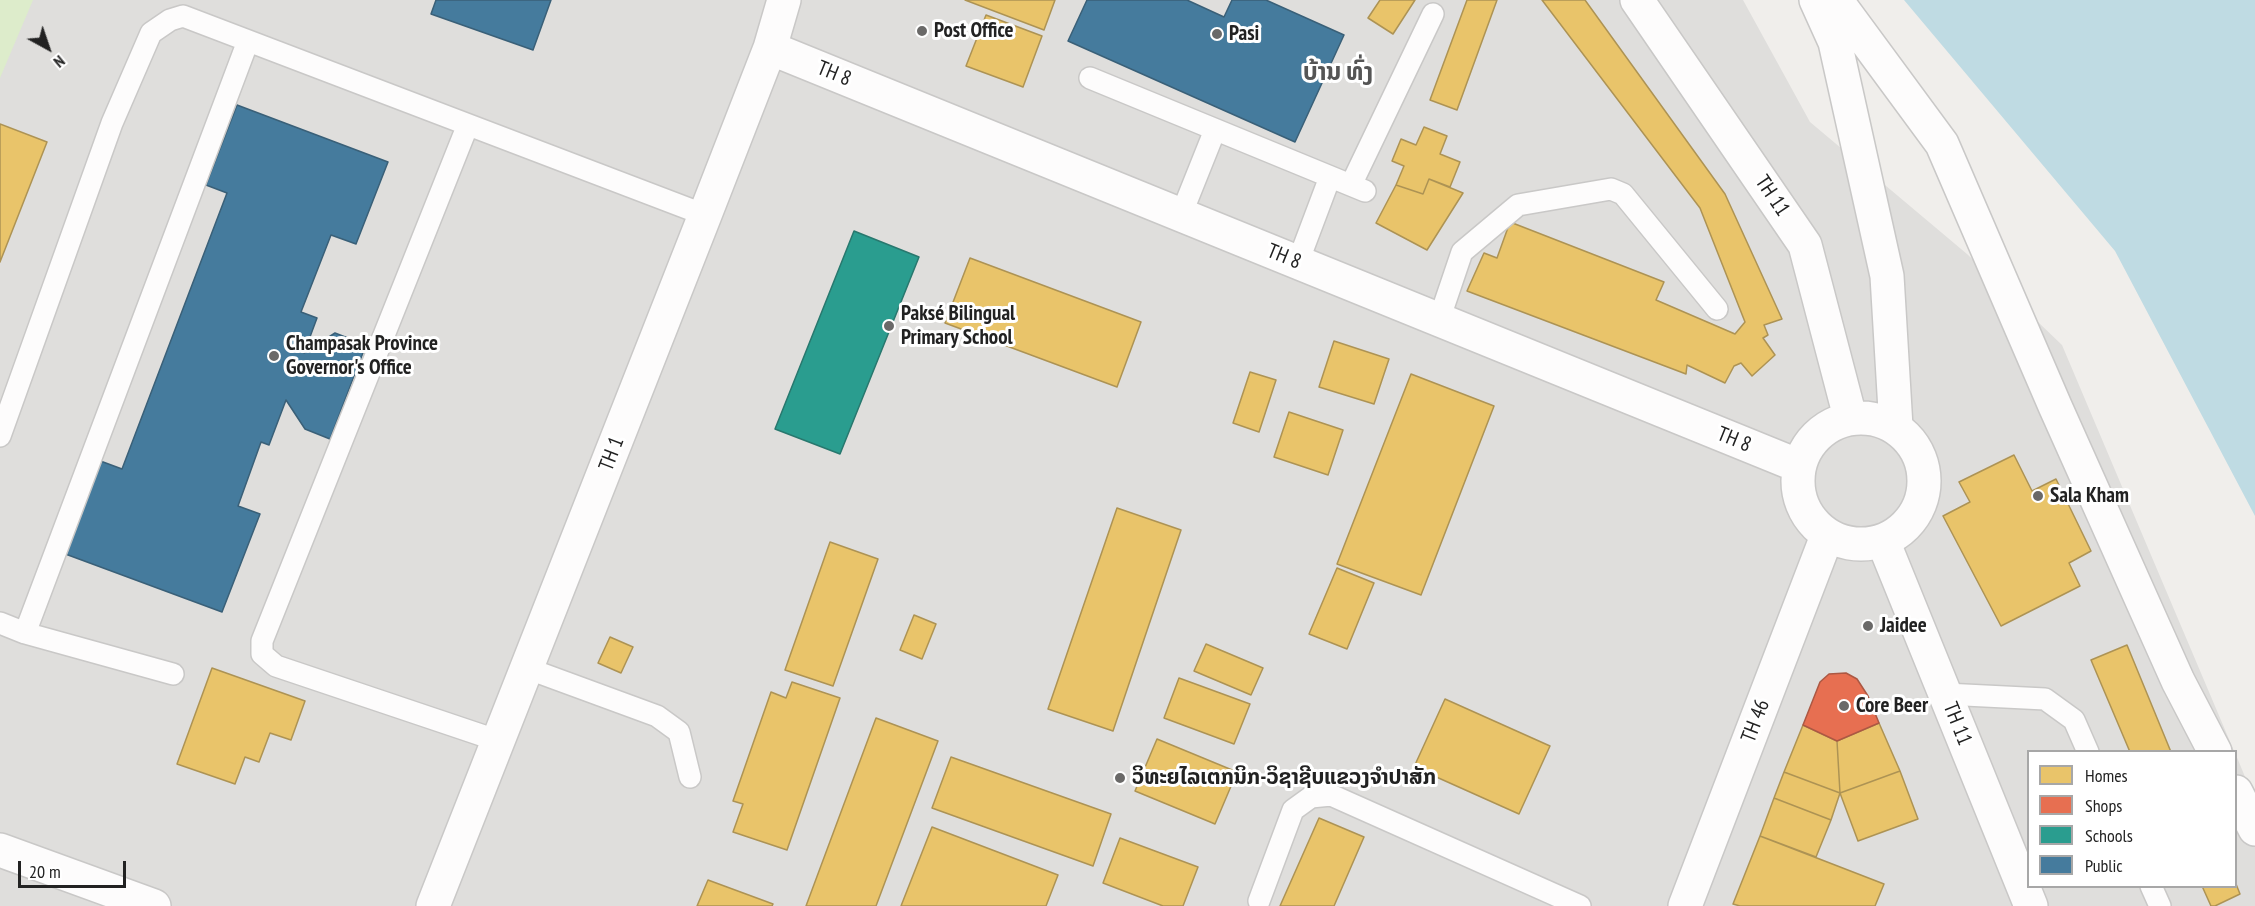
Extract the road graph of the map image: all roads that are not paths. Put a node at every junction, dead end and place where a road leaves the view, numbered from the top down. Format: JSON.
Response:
{"nodes":[{"id":1,"x":784,"y":0,"type":"edge"},
{"id":2,"x":1637,"y":0,"type":"edge"},
{"id":3,"x":1816,"y":0,"type":"edge"},
{"id":4,"x":1836,"y":0,"type":"edge"},
{"id":5,"x":1433,"y":14,"type":"dead end"},
{"id":6,"x":248,"y":41,"type":"junction"},
{"id":7,"x":770,"y":48,"type":"junction"},
{"id":8,"x":1090,"y":78,"type":"dead end"},
{"id":9,"x":467,"y":126,"type":"junction"},
{"id":10,"x":1215,"y":130,"type":"junction"},
{"id":11,"x":1330,"y":177,"type":"junction"},
{"id":12,"x":705,"y":215,"type":"junction"},
{"id":13,"x":1181,"y":215,"type":"junction"},
{"id":14,"x":1298,"y":262,"type":"junction"},
{"id":15,"x":1717,"y":309,"type":"dead end"},
{"id":16,"x":1439,"y":320,"type":"junction"},
{"id":17,"x":1850,"y":417,"type":"junction"},
{"id":18,"x":1896,"y":427,"type":"junction"},
{"id":19,"x":0,"y":436,"type":"edge"},
{"id":20,"x":1799,"y":466,"type":"junction"},
{"id":21,"x":1827,"y":536,"type":"junction"},
{"id":22,"x":1883,"y":541,"type":"junction"},
{"id":23,"x":0,"y":623,"type":"edge"},
{"id":24,"x":25,"y":633,"type":"junction"},
{"id":25,"x":529,"y":669,"type":"junction"},
{"id":26,"x":173,"y":674,"type":"dead end"},
{"id":27,"x":1945,"y":694,"type":"junction"},
{"id":28,"x":499,"y":741,"type":"junction"},
{"id":29,"x":2087,"y":750,"type":"edge"},
{"id":30,"x":2214,"y":750,"type":"edge"},
{"id":31,"x":690,"y":777,"type":"dead end"},
{"id":32,"x":2237,"y":796,"type":"edge"},
{"id":33,"x":2255,"y":829,"type":"edge"},
{"id":34,"x":0,"y":850,"type":"edge"},
{"id":35,"x":2152,"y":888,"type":"edge"},
{"id":36,"x":1259,"y":901,"type":"dead end"},
{"id":37,"x":154,"y":906,"type":"edge"},
{"id":38,"x":433,"y":906,"type":"edge"},
{"id":39,"x":1580,"y":906,"type":"edge"},
{"id":40,"x":1685,"y":906,"type":"edge"},
{"id":41,"x":2031,"y":906,"type":"edge"},
{"id":42,"x":2160,"y":906,"type":"edge"}],
"edges":[{"from":1,"to":7,"type":"street","name":"TH 1"},
{"from":2,"to":17,"type":"street","name":"TH 11"},
{"from":3,"to":18,"type":"street"},
{"from":4,"to":30,"type":"street"},
{"from":5,"to":11,"type":"lane"},
{"from":6,"to":9,"type":"lane"},
{"from":6,"to":19,"type":"lane"},
{"from":6,"to":24,"type":"lane"},
{"from":7,"to":12,"type":"street","name":"TH 1"},
{"from":7,"to":13,"type":"street","name":"TH 8"},
{"from":8,"to":10,"type":"lane"},
{"from":9,"to":12,"type":"lane"},
{"from":9,"to":28,"type":"lane"},
{"from":10,"to":11,"type":"lane"},
{"from":10,"to":13,"type":"lane"},
{"from":11,"to":14,"type":"lane"},
{"from":12,"to":25,"type":"street","name":"TH 1"},
{"from":13,"to":14,"type":"street","name":"TH 8"},
{"from":14,"to":16,"type":"street","name":"TH 8"},
{"from":15,"to":16,"type":"lane"},
{"from":16,"to":20,"type":"street","name":"TH 8"},
{"from":17,"to":18,"type":"street"},
{"from":17,"to":20,"type":"street"},
{"from":18,"to":22,"type":"street"},
{"from":20,"to":21,"type":"street"},
{"from":21,"to":22,"type":"street"},
{"from":21,"to":40,"type":"street","name":"TH 46"},
{"from":22,"to":27,"type":"street","name":"TH 11"},
{"from":23,"to":24,"type":"lane"},
{"from":24,"to":26,"type":"lane"},
{"from":25,"to":28,"type":"street","name":"TH 1"},
{"from":25,"to":31,"type":"lane"},
{"from":27,"to":29,"type":"lane"},
{"from":27,"to":41,"type":"street","name":"TH 11"},
{"from":28,"to":38,"type":"street","name":"TH 1"},
{"from":32,"to":33,"type":"street"},
{"from":34,"to":37,"type":"street"},
{"from":35,"to":42,"type":"lane"},
{"from":36,"to":39,"type":"lane"}]}
